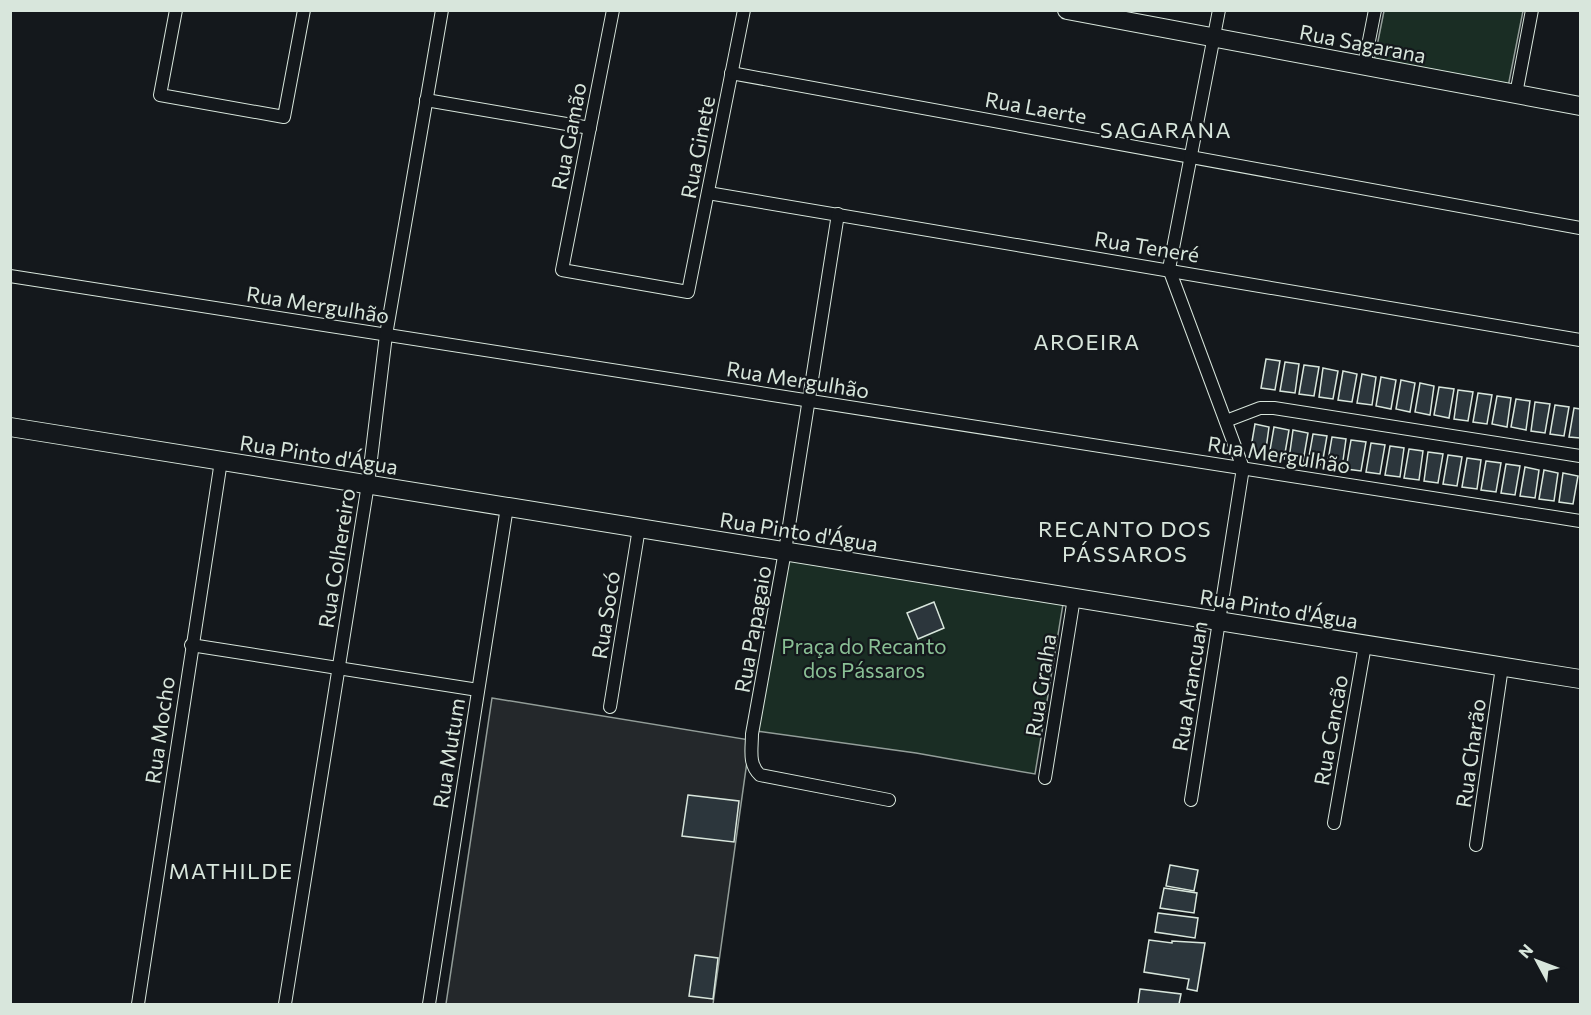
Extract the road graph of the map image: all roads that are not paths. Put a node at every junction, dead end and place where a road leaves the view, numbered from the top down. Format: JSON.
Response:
{"nodes":[{"id":1,"x":176,"y":10,"type":"edge"},
{"id":2,"x":304,"y":10,"type":"edge"},
{"id":3,"x":442,"y":10,"type":"edge"},
{"id":4,"x":613,"y":10,"type":"edge"},
{"id":5,"x":744,"y":10,"type":"edge"},
{"id":6,"x":1067,"y":10,"type":"edge"},
{"id":7,"x":1219,"y":10,"type":"edge"},
{"id":8,"x":1375,"y":10,"type":"edge"},
{"id":9,"x":1532,"y":10,"type":"edge"},
{"id":10,"x":1213,"y":38,"type":"junction"},
{"id":11,"x":1364,"y":66,"type":"junction"},
{"id":12,"x":731,"y":73,"type":"junction"},
{"id":13,"x":1516,"y":94,"type":"junction"},
{"id":14,"x":426,"y":100,"type":"junction"},
{"id":15,"x":1581,"y":106,"type":"edge"},
{"id":16,"x":590,"y":128,"type":"junction"},
{"id":17,"x":1191,"y":155,"type":"junction"},
{"id":18,"x":708,"y":193,"type":"junction"},
{"id":19,"x":838,"y":214,"type":"junction"},
{"id":20,"x":1581,"y":228,"type":"edge"},
{"id":21,"x":1168,"y":269,"type":"junction"},
{"id":22,"x":10,"y":276,"type":"edge"},
{"id":23,"x":688,"y":292,"type":"joint"},
{"id":24,"x":386,"y":335,"type":"junction"},
{"id":25,"x":1581,"y":340,"type":"edge"},
{"id":26,"x":808,"y":400,"type":"junction"},
{"id":27,"x":1226,"y":421,"type":"junction"},
{"id":28,"x":10,"y":427,"type":"edge"},
{"id":29,"x":1581,"y":456,"type":"edge"},
{"id":30,"x":221,"y":460,"type":"junction"},
{"id":31,"x":1243,"y":468,"type":"junction"},
{"id":32,"x":368,"y":484,"type":"junction"},
{"id":33,"x":507,"y":507,"type":"junction"},
{"id":34,"x":1581,"y":521,"type":"edge"},
{"id":35,"x":639,"y":528,"type":"junction"},
{"id":36,"x":785,"y":551,"type":"junction"},
{"id":37,"x":1074,"y":598,"type":"junction"},
{"id":38,"x":1219,"y":621,"type":"junction"},
{"id":39,"x":191,"y":645,"type":"junction"},
{"id":40,"x":1365,"y":645,"type":"junction"},
{"id":41,"x":1502,"y":667,"type":"junction"},
{"id":42,"x":338,"y":668,"type":"junction"},
{"id":43,"x":1581,"y":680,"type":"edge"},
{"id":44,"x":477,"y":690,"type":"junction"},
{"id":45,"x":610,"y":707,"type":"dead end"},
{"id":46,"x":1045,"y":778,"type":"dead end"},
{"id":47,"x":889,"y":800,"type":"dead end"},
{"id":48,"x":1191,"y":800,"type":"dead end"},
{"id":49,"x":1334,"y":823,"type":"dead end"},
{"id":50,"x":1476,"y":845,"type":"dead end"},
{"id":51,"x":138,"y":1005,"type":"edge"},
{"id":52,"x":285,"y":1005,"type":"edge"},
{"id":53,"x":429,"y":1005,"type":"edge"}],
"edges":[{"from":1,"to":2,"type":"street"},
{"from":3,"to":14,"type":"street","name":"Rua Colhereiro"},
{"from":4,"to":16,"type":"street","name":"Rua Gamão"},
{"from":5,"to":12,"type":"street","name":"Rua Ginete"},
{"from":6,"to":10,"type":"street","name":"Rua Sagarana"},
{"from":7,"to":10,"type":"street"},
{"from":8,"to":11,"type":"street"},
{"from":9,"to":13,"type":"street"},
{"from":10,"to":11,"type":"street","name":"Rua Sagarana"},
{"from":10,"to":17,"type":"street"},
{"from":11,"to":13,"type":"street","name":"Rua Sagarana"},
{"from":12,"to":17,"type":"street","name":"Rua Laerte"},
{"from":12,"to":18,"type":"street","name":"Rua Ginete"},
{"from":13,"to":15,"type":"street","name":"Rua Sagarana"},
{"from":14,"to":16,"type":"street"},
{"from":14,"to":24,"type":"street","name":"Rua Colhereiro"},
{"from":16,"to":23,"type":"street","name":"Rua Gamão"},
{"from":17,"to":20,"type":"street","name":"Rua Laerte"},
{"from":17,"to":21,"type":"street"},
{"from":18,"to":19,"type":"street","name":"Rua Teneré"},
{"from":18,"to":23,"type":"street","name":"Rua Ginete"},
{"from":19,"to":21,"type":"street","name":"Rua Teneré"},
{"from":19,"to":26,"type":"street","name":"Rua Papagaio"},
{"from":21,"to":25,"type":"street","name":"Rua Teneré"},
{"from":21,"to":27,"type":"street","name":"Rua Arancuan"},
{"from":22,"to":24,"type":"street","name":"Rua Mergulhão"},
{"from":24,"to":26,"type":"street","name":"Rua Mergulhão"},
{"from":24,"to":32,"type":"street","name":"Rua Colhereiro"},
{"from":26,"to":31,"type":"street","name":"Rua Mergulhão"},
{"from":26,"to":36,"type":"street","name":"Rua Papagaio"},
{"from":27,"to":29,"type":"street"},
{"from":27,"to":31,"type":"street","name":"Rua Arancuan"},
{"from":28,"to":30,"type":"street","name":"Rua Pinto d'Água"},
{"from":30,"to":32,"type":"street","name":"Rua Pinto d'Água"},
{"from":30,"to":39,"type":"street","name":"Rua Mocho"},
{"from":31,"to":34,"type":"street","name":"Rua Mergulhão"},
{"from":31,"to":38,"type":"street","name":"Rua Arancuan"},
{"from":32,"to":33,"type":"street","name":"Rua Pinto d'Água"},
{"from":32,"to":42,"type":"street","name":"Rua Colhereiro"},
{"from":33,"to":35,"type":"street","name":"Rua Pinto d'Água"},
{"from":33,"to":44,"type":"street","name":"Rua Mutum"},
{"from":35,"to":36,"type":"street","name":"Rua Pinto d'Água"},
{"from":35,"to":45,"type":"street","name":"Rua Socó"},
{"from":36,"to":37,"type":"street","name":"Rua Pinto d'Água"},
{"from":36,"to":47,"type":"street","name":"Rua Papagaio"},
{"from":37,"to":38,"type":"street","name":"Rua Pinto d'Água"},
{"from":37,"to":46,"type":"street","name":"Rua Gralha"},
{"from":38,"to":40,"type":"street","name":"Rua Pinto d'Água"},
{"from":38,"to":48,"type":"street","name":"Rua Arancuan"},
{"from":39,"to":42,"type":"street"},
{"from":39,"to":51,"type":"street","name":"Rua Mocho"},
{"from":40,"to":41,"type":"street","name":"Rua Pinto d'Água"},
{"from":40,"to":49,"type":"street","name":"Rua Cancão"},
{"from":41,"to":43,"type":"street","name":"Rua Pinto d'Água"},
{"from":41,"to":50,"type":"street","name":"Rua Charão"},
{"from":42,"to":44,"type":"street"},
{"from":42,"to":52,"type":"street","name":"Rua Colhereiro"},
{"from":44,"to":53,"type":"street","name":"Rua Mutum"}]}
